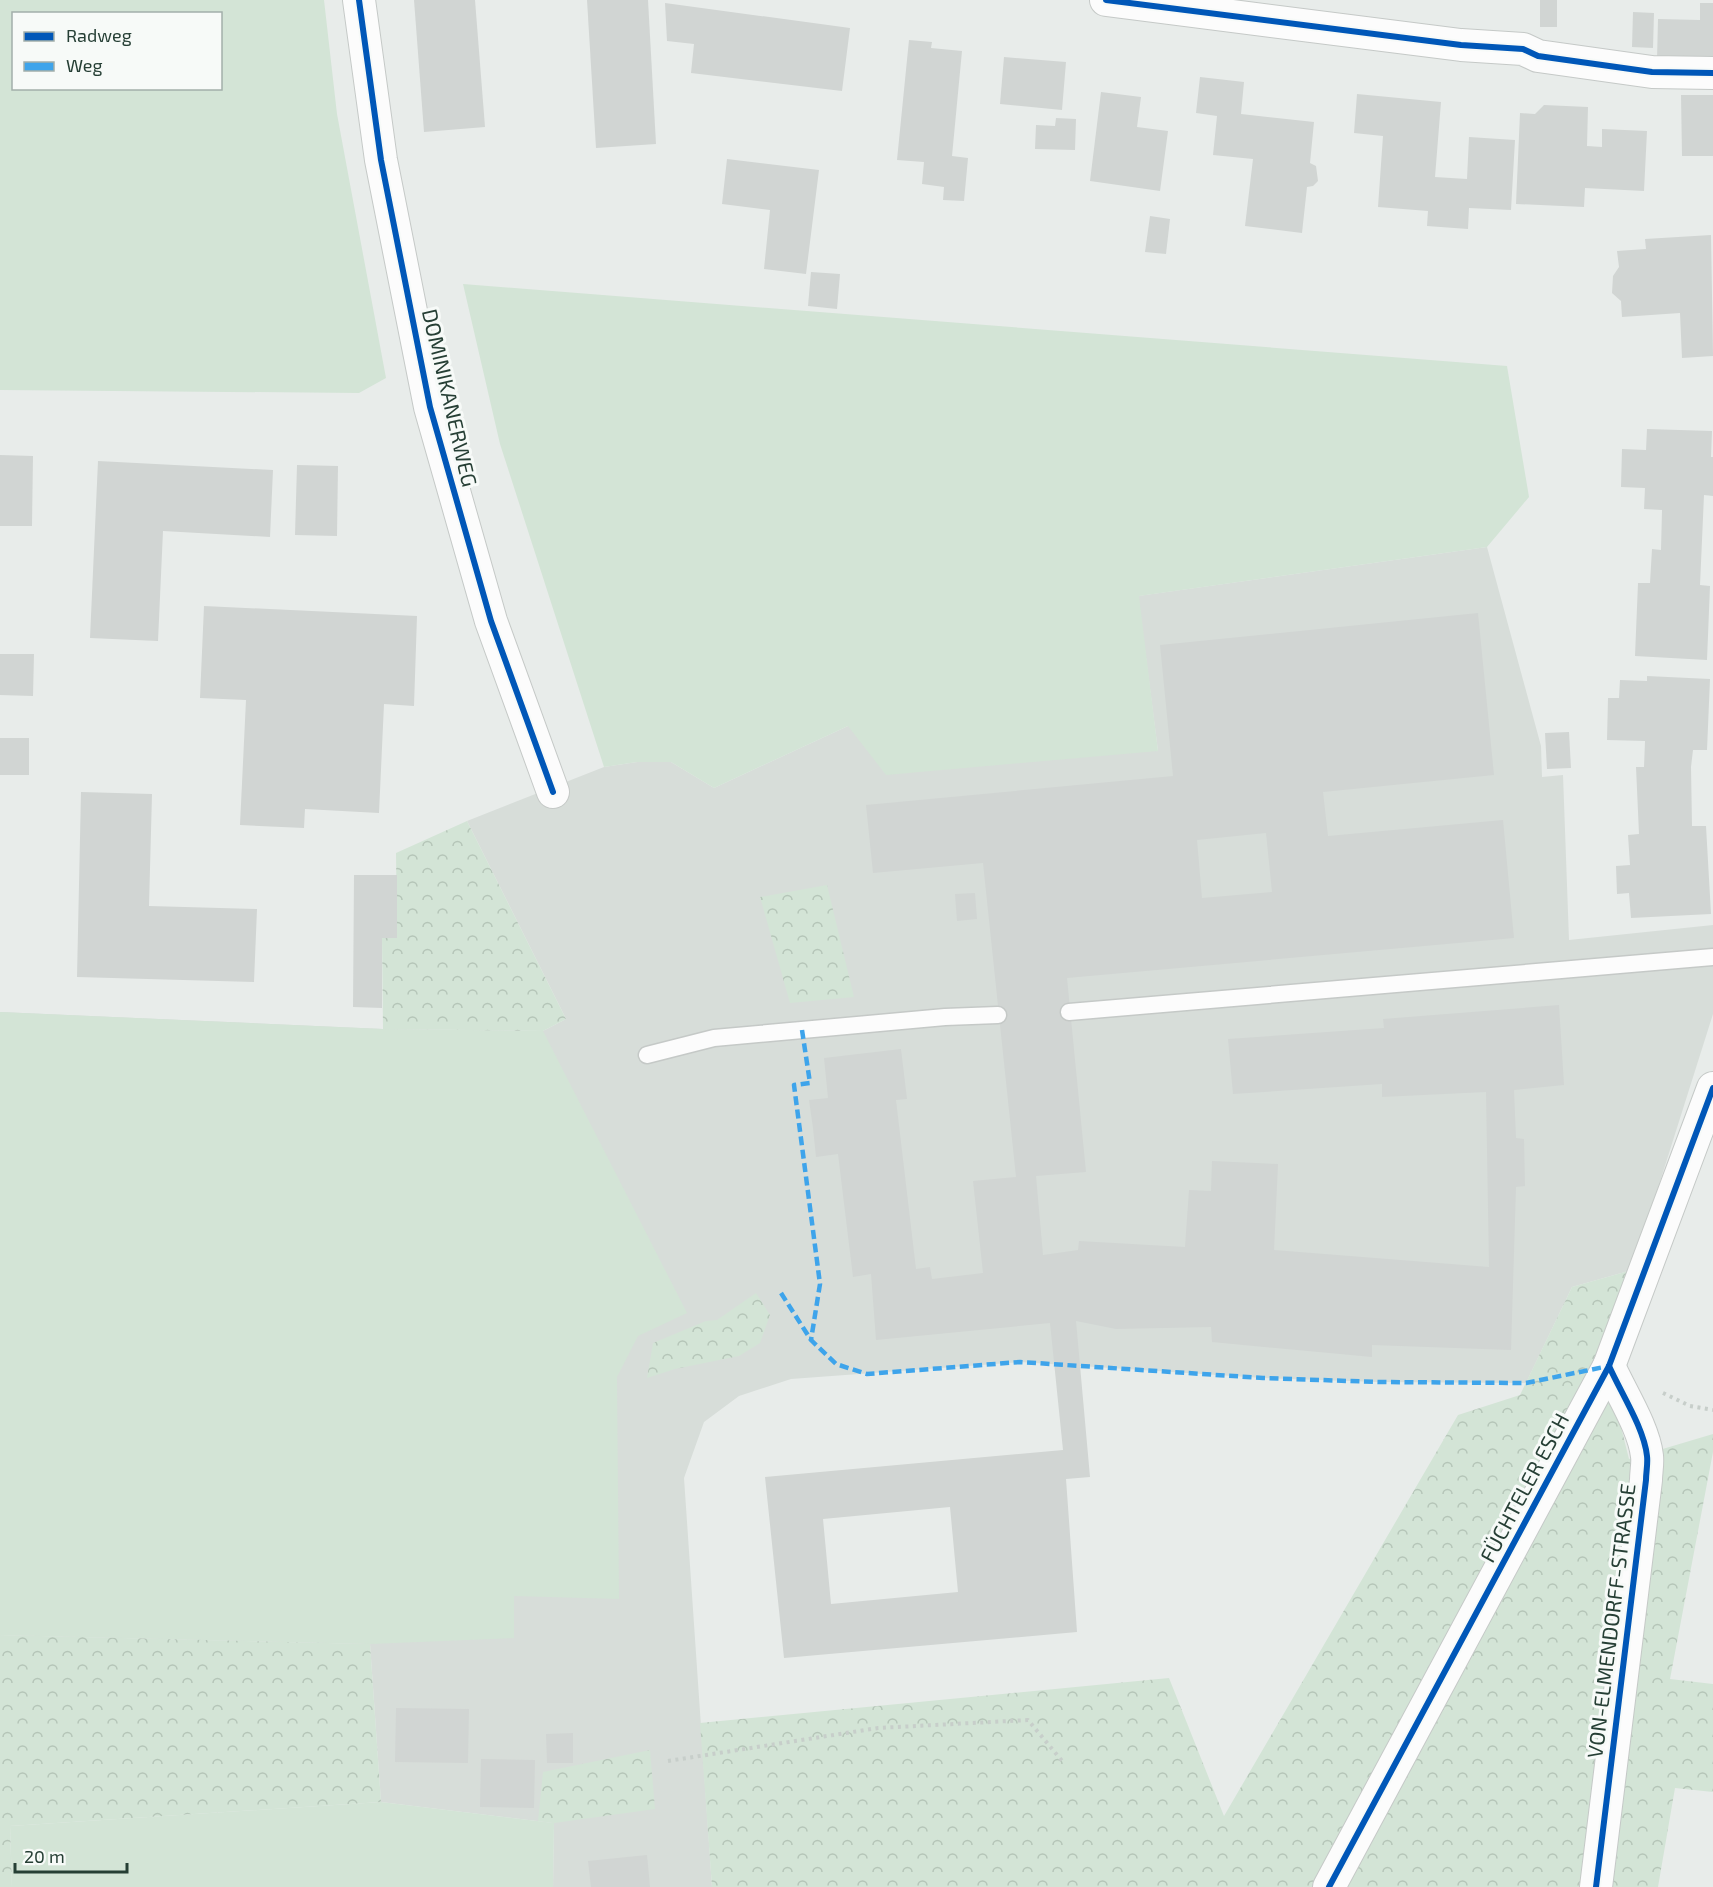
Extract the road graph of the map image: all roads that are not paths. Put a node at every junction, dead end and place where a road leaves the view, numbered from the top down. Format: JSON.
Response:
{"nodes":[{"id":1,"x":359,"y":0,"type":"edge"},
{"id":2,"x":1106,"y":0,"type":"edge"},
{"id":3,"x":1713,"y":73,"type":"edge"},
{"id":4,"x":553,"y":792,"type":"dead end"},
{"id":5,"x":1713,"y":957,"type":"edge"},
{"id":6,"x":1069,"y":1012,"type":"dead end"},
{"id":7,"x":998,"y":1015,"type":"dead end"},
{"id":8,"x":647,"y":1055,"type":"dead end"},
{"id":9,"x":1713,"y":1088,"type":"edge"},
{"id":10,"x":1609,"y":1366,"type":"junction"},
{"id":11,"x":1329,"y":1887,"type":"edge"},
{"id":12,"x":1596,"y":1887,"type":"edge"}],
"edges":[{"from":1,"to":4,"type":"street","name":"DOMINIKANERWEG"},
{"from":2,"to":3,"type":"street"},
{"from":5,"to":6,"type":"lane"},
{"from":7,"to":8,"type":"lane"},
{"from":9,"to":10,"type":"street","name":"FÜCHTELER ESCH"},
{"from":10,"to":11,"type":"street","name":"FÜCHTELER ESCH"},
{"from":10,"to":12,"type":"street","name":"VON-ELMENDORFF-STRASSE"}]}
